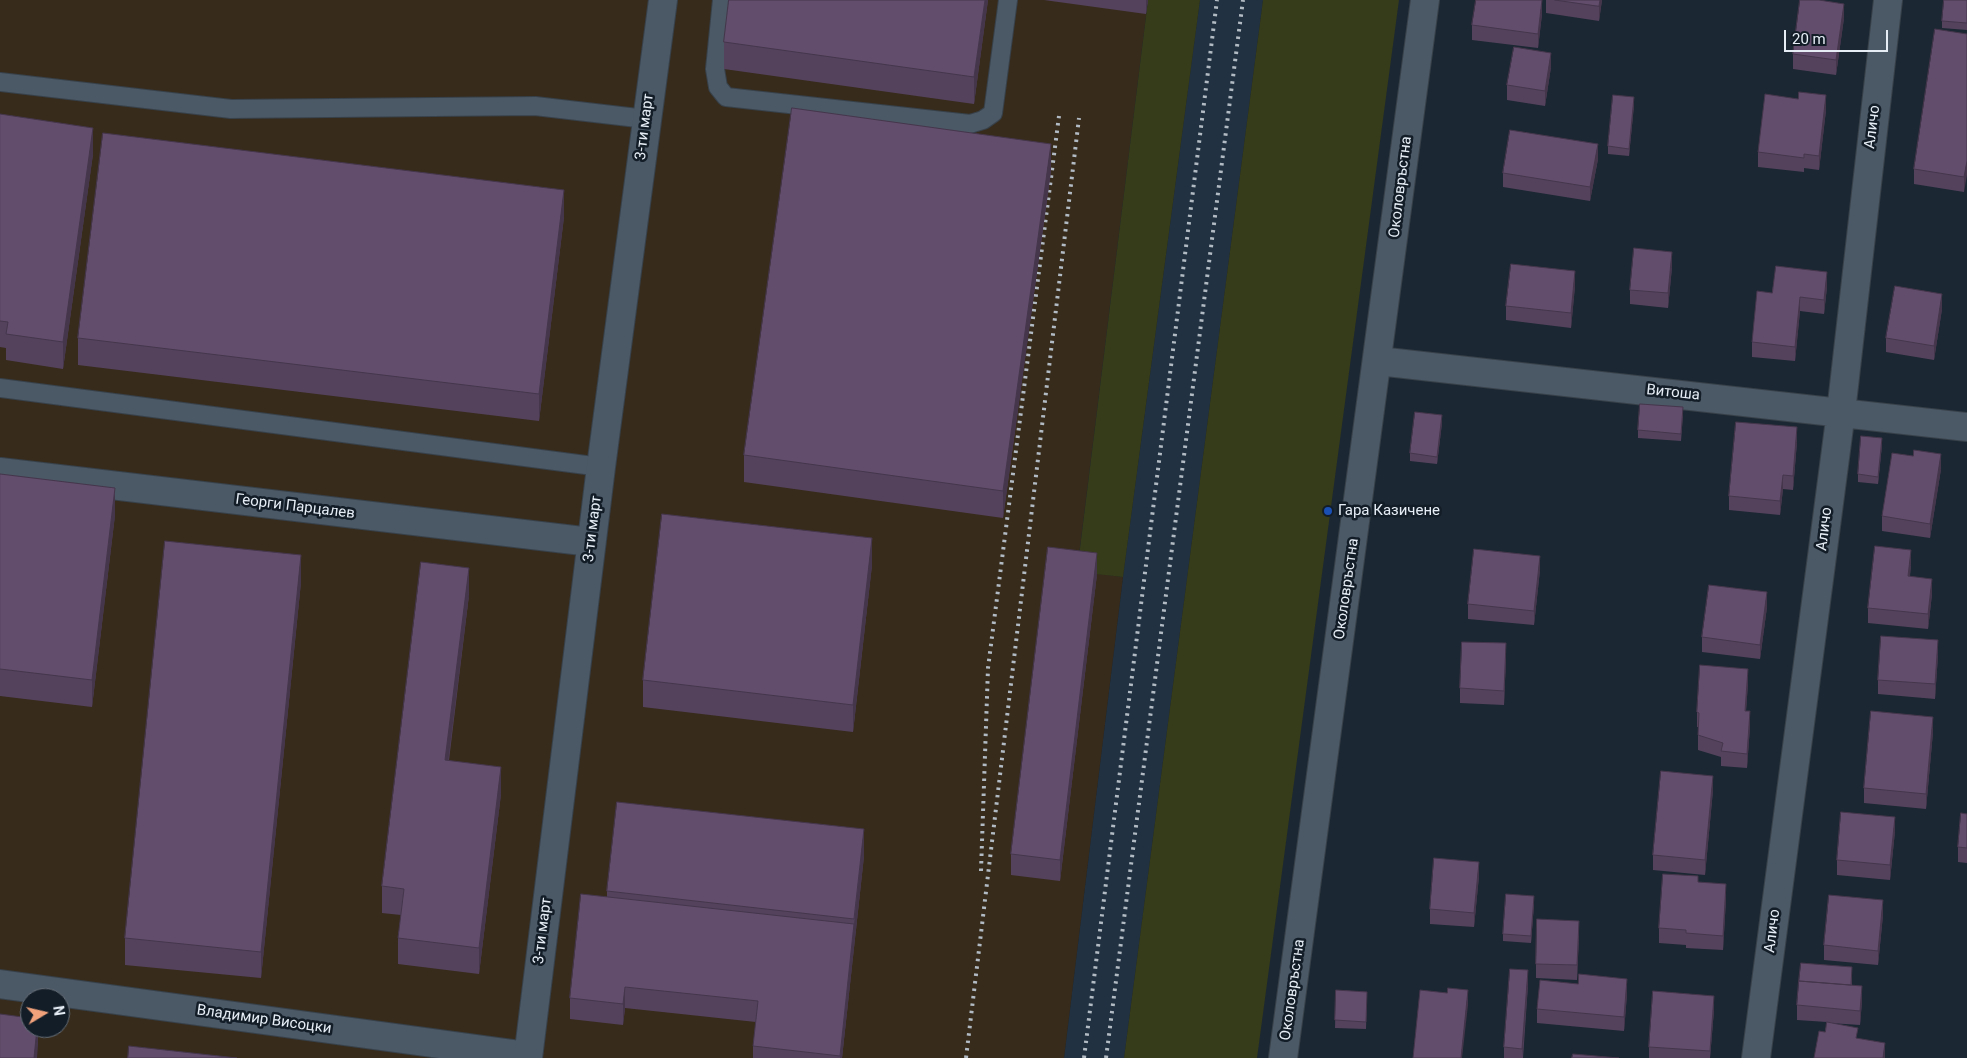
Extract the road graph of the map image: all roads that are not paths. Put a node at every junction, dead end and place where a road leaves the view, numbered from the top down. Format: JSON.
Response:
{"nodes":[{"id":1,"x":663,"y":0,"type":"edge"},
{"id":2,"x":722,"y":0,"type":"edge"},
{"id":3,"x":1008,"y":0,"type":"edge"},
{"id":4,"x":1425,"y":0,"type":"edge"},
{"id":5,"x":1888,"y":0,"type":"edge"},
{"id":6,"x":0,"y":82,"type":"edge"},
{"id":7,"x":646,"y":119,"type":"junction"},
{"id":8,"x":1378,"y":361,"type":"junction"},
{"id":9,"x":0,"y":388,"type":"edge"},
{"id":10,"x":1841,"y":412,"type":"junction"},
{"id":11,"x":1967,"y":427,"type":"edge"},
{"id":12,"x":600,"y":467,"type":"junction"},
{"id":13,"x":0,"y":472,"type":"edge"},
{"id":14,"x":591,"y":542,"type":"junction"},
{"id":15,"x":0,"y":984,"type":"edge"},
{"id":16,"x":528,"y":1057,"type":"edge"},
{"id":17,"x":1283,"y":1058,"type":"edge"},
{"id":18,"x":1756,"y":1058,"type":"edge"}],
"edges":[{"from":1,"to":7,"type":"street","name":"3-ти март"},
{"from":2,"to":3,"type":"lane"},
{"from":4,"to":8,"type":"street","name":"Околовръстна"},
{"from":5,"to":10,"type":"street","name":"Аличо"},
{"from":6,"to":7,"type":"lane"},
{"from":7,"to":12,"type":"street","name":"3-ти март"},
{"from":8,"to":10,"type":"street","name":"Витоша"},
{"from":8,"to":17,"type":"street","name":"Околовръстна"},
{"from":9,"to":12,"type":"lane"},
{"from":10,"to":11,"type":"street","name":"Витоша"},
{"from":10,"to":18,"type":"street","name":"Аличо"},
{"from":12,"to":14,"type":"street","name":"3-ти март"},
{"from":13,"to":14,"type":"street","name":"Георги Парцалев"},
{"from":14,"to":16,"type":"street","name":"3-ти март"},
{"from":15,"to":16,"type":"street","name":"Владимир Висоцки"}]}
